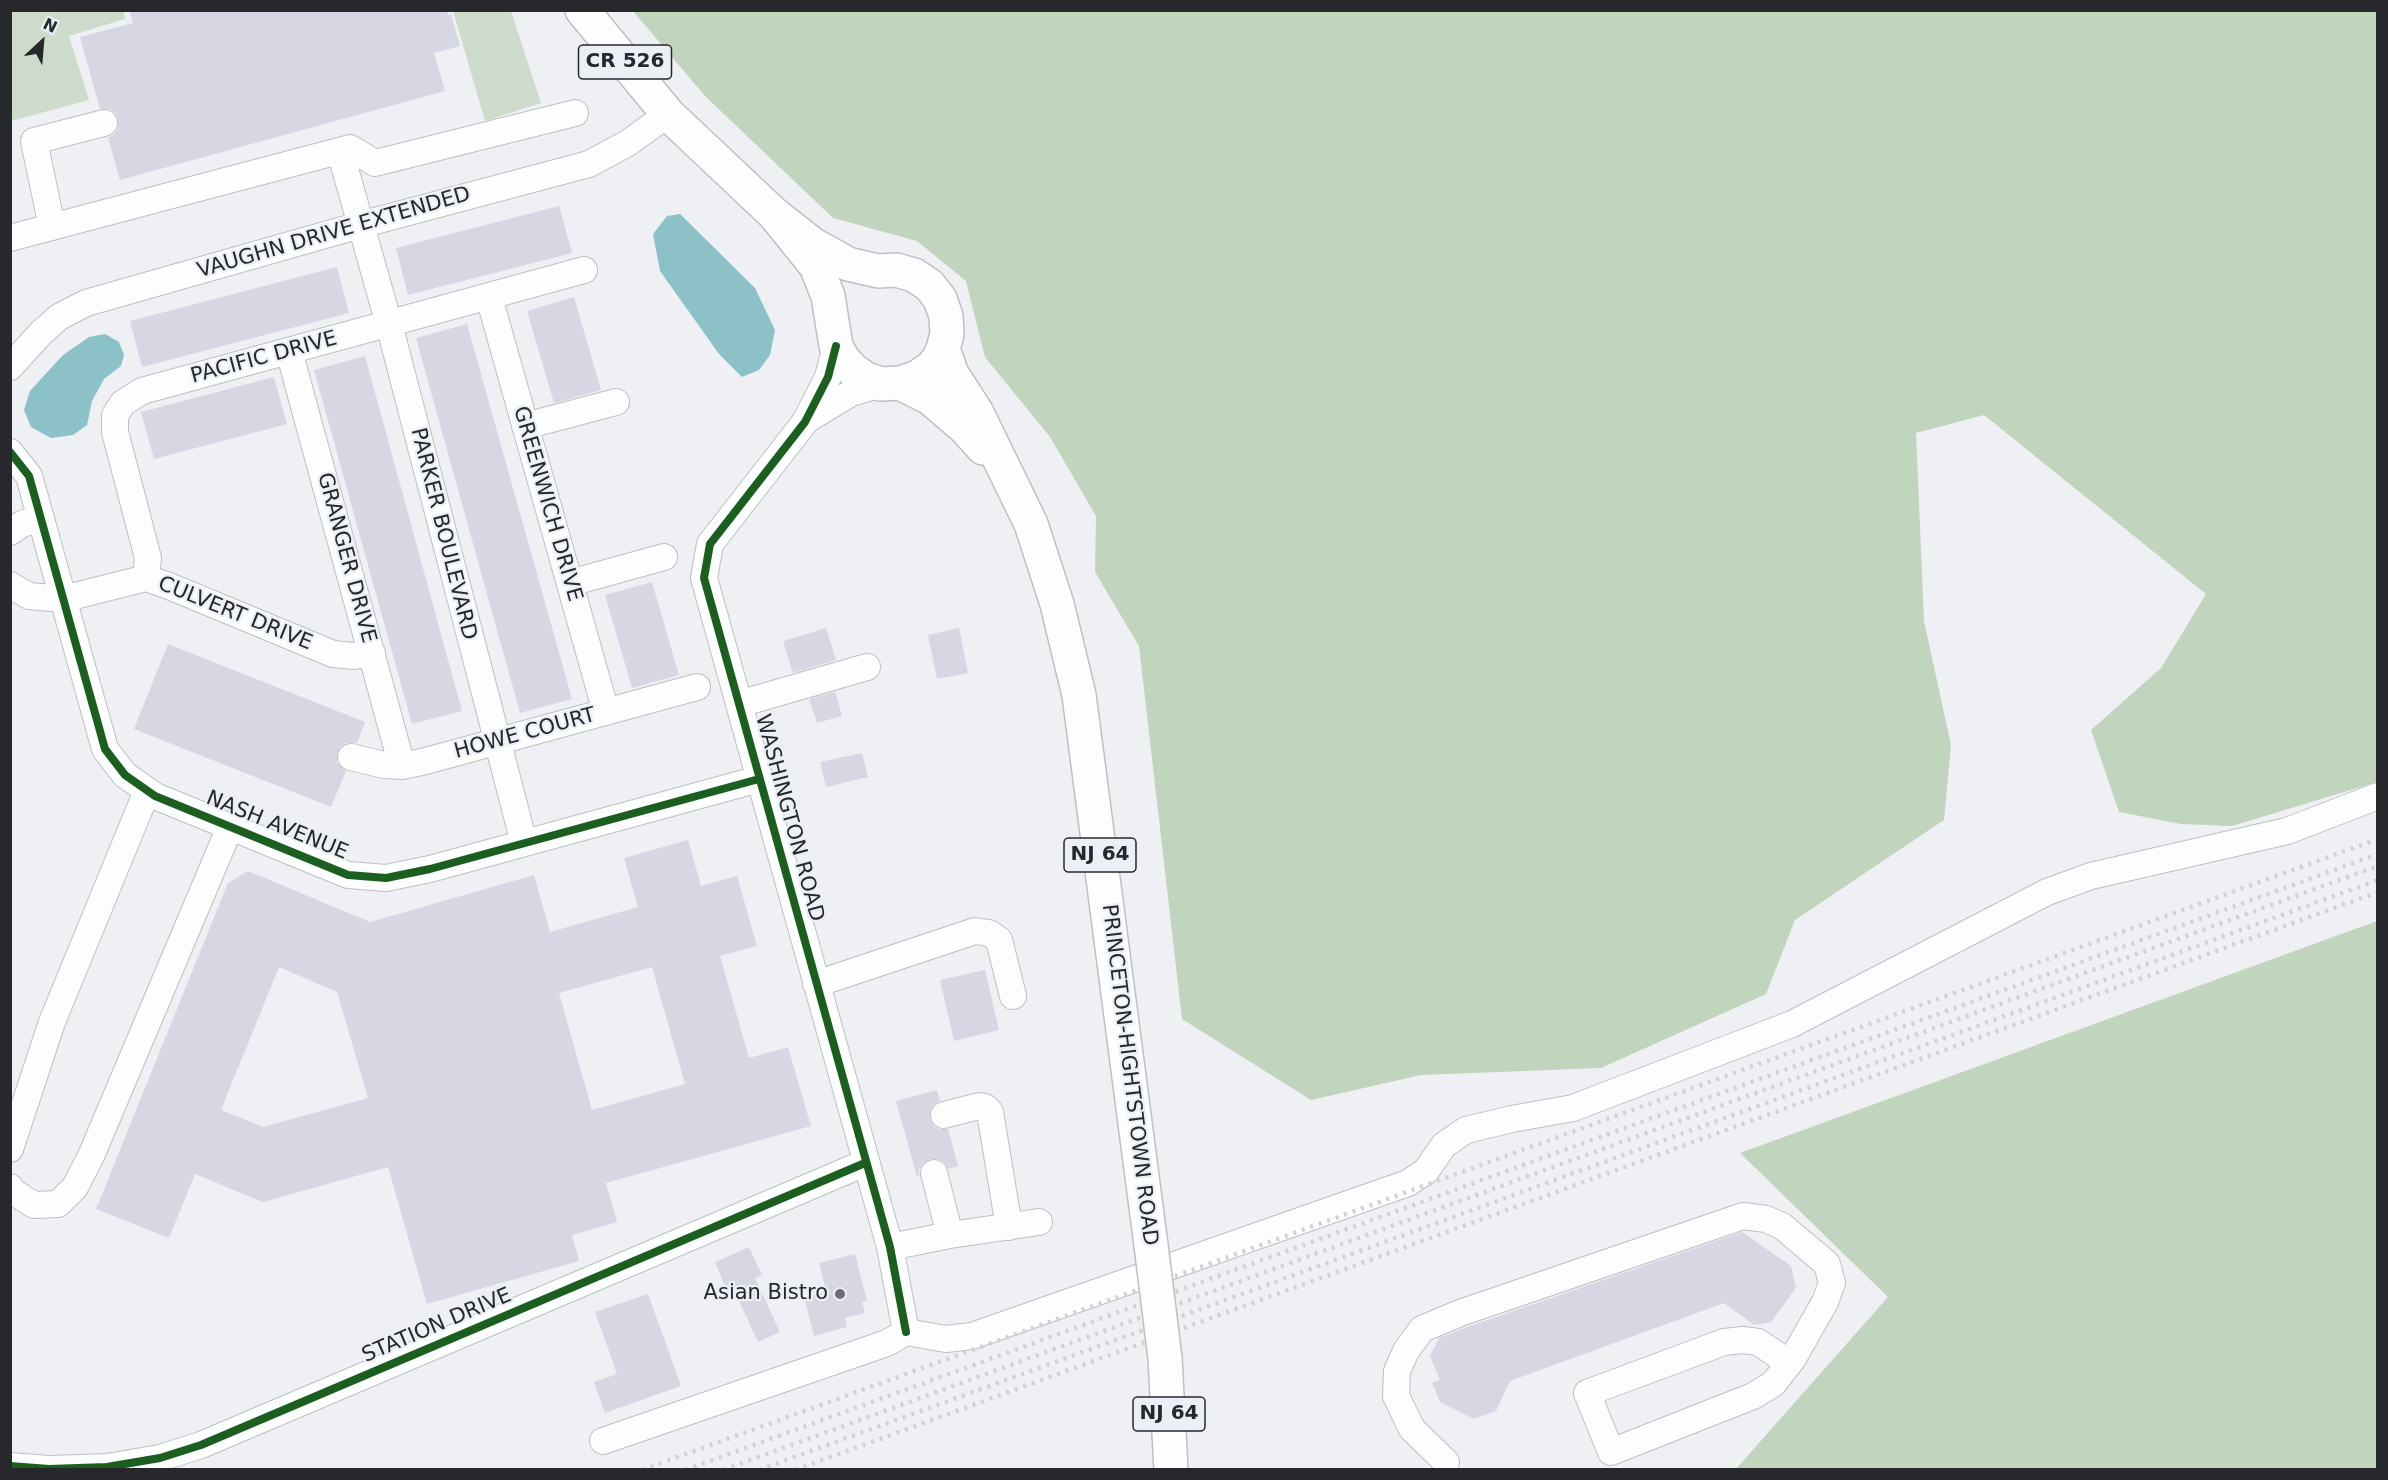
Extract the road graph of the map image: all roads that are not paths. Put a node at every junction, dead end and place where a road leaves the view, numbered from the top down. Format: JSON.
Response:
{"nodes":[{"id":1,"x":582,"y":10,"type":"edge"},
{"id":2,"x":575,"y":113,"type":"dead end"},
{"id":3,"x":668,"y":114,"type":"junction"},
{"id":4,"x":104,"y":123,"type":"dead end"},
{"id":5,"x":340,"y":151,"type":"junction"},
{"id":6,"x":774,"y":214,"type":"junction"},
{"id":7,"x":360,"y":225,"type":"junction"},
{"id":8,"x":52,"y":227,"type":"junction"},
{"id":9,"x":10,"y":238,"type":"edge"},
{"id":10,"x":584,"y":270,"type":"dead end"},
{"id":11,"x":878,"y":271,"type":"junction"},
{"id":12,"x":489,"y":297,"type":"junction"},
{"id":13,"x":389,"y":324,"type":"junction"},
{"id":14,"x":834,"y":337,"type":"junction"},
{"id":15,"x":943,"y":349,"type":"junction"},
{"id":16,"x":289,"y":351,"type":"junction"},
{"id":17,"x":10,"y":367,"type":"edge"},
{"id":18,"x":890,"y":383,"type":"junction"},
{"id":19,"x":616,"y":402,"type":"dead end"},
{"id":20,"x":805,"y":422,"type":"junction"},
{"id":21,"x":525,"y":426,"type":"junction"},
{"id":22,"x":10,"y":452,"type":"edge"},
{"id":23,"x":1008,"y":476,"type":"junction"},
{"id":24,"x":41,"y":519,"type":"junction"},
{"id":25,"x":10,"y":532,"type":"edge"},
{"id":26,"x":664,"y":557,"type":"dead end"},
{"id":27,"x":146,"y":578,"type":"junction"},
{"id":28,"x":570,"y":584,"type":"junction"},
{"id":29,"x":10,"y":585,"type":"edge"},
{"id":30,"x":63,"y":599,"type":"junction"},
{"id":31,"x":372,"y":653,"type":"junction"},
{"id":32,"x":867,"y":667,"type":"dead end"},
{"id":33,"x":697,"y":687,"type":"dead end"},
{"id":34,"x":739,"y":704,"type":"junction"},
{"id":35,"x":606,"y":712,"type":"junction"},
{"id":36,"x":496,"y":742,"type":"junction"},
{"id":37,"x":351,"y":757,"type":"dead end"},
{"id":38,"x":402,"y":765,"type":"junction"},
{"id":39,"x":759,"y":779,"type":"junction"},
{"id":40,"x":147,"y":790,"type":"junction"},
{"id":41,"x":2378,"y":796,"type":"edge"},
{"id":42,"x":230,"y":827,"type":"junction"},
{"id":43,"x":524,"y":843,"type":"junction"},
{"id":44,"x":816,"y":984,"type":"junction"},
{"id":45,"x":1013,"y":996,"type":"dead end"},
{"id":46,"x":944,"y":1115,"type":"dead end"},
{"id":47,"x":10,"y":1149,"type":"edge"},
{"id":48,"x":865,"y":1163,"type":"junction"},
{"id":49,"x":934,"y":1173,"type":"dead end"},
{"id":50,"x":11,"y":1189,"type":"edge"},
{"id":51,"x":1040,"y":1222,"type":"dead end"},
{"id":52,"x":1009,"y":1227,"type":"junction"},
{"id":53,"x":950,"y":1235,"type":"junction"},
{"id":54,"x":890,"y":1247,"type":"junction"},
{"id":55,"x":906,"y":1332,"type":"junction"},
{"id":56,"x":1789,"y":1362,"type":"junction"},
{"id":57,"x":603,"y":1441,"type":"dead end"},
{"id":58,"x":1446,"y":1462,"type":"dead end"},
{"id":59,"x":10,"y":1466,"type":"edge"},
{"id":60,"x":1171,"y":1470,"type":"edge"}],
"edges":[{"from":1,"to":3,"type":"main road","name":"WASHINGTON ROAD","number":"CR 526"},
{"from":2,"to":5,"type":"street"},
{"from":3,"to":6,"type":"main road","name":"WASHINGTON ROAD","number":"CR 526"},
{"from":3,"to":7,"type":"street","name":"VAUGHN DRIVE EXTENDED"},
{"from":4,"to":8,"type":"street"},
{"from":5,"to":7,"type":"street","name":"PARKER BOULEVARD"},
{"from":5,"to":8,"type":"street"},
{"from":6,"to":11,"type":"main road","name":"WASHINGTON ROAD","number":"CR 526"},
{"from":6,"to":14,"type":"main road","name":"WASHINGTON ROAD","number":"CR 526"},
{"from":7,"to":13,"type":"street","name":"PARKER BOULEVARD"},
{"from":7,"to":17,"type":"street","name":"VAUGHN DRIVE EXTENDED"},
{"from":8,"to":9,"type":"street"},
{"from":10,"to":12,"type":"street","name":"PACIFIC DRIVE"},
{"from":11,"to":14,"type":"main road"},
{"from":11,"to":15,"type":"main road","name":"WASHINGTON ROAD","number":"CR 526"},
{"from":12,"to":13,"type":"street","name":"PACIFIC DRIVE"},
{"from":12,"to":21,"type":"street","name":"GREENWICH DRIVE"},
{"from":13,"to":16,"type":"street","name":"PACIFIC DRIVE"},
{"from":13,"to":36,"type":"street","name":"PARKER BOULEVARD"},
{"from":14,"to":18,"type":"main road","name":"WASHINGTON ROAD","number":"CR 526"},
{"from":14,"to":20,"type":"street","name":"WASHINGTON ROAD"},
{"from":15,"to":18,"type":"main road"},
{"from":15,"to":23,"type":"main road","name":"PRINCETON-HIGHTSTOWN ROAD","number":"NJ 64"},
{"from":16,"to":27,"type":"street","name":"PACIFIC DRIVE"},
{"from":16,"to":31,"type":"street","name":"GRANGER DRIVE"},
{"from":18,"to":20,"type":"street","name":"WASHINGTON ROAD"},
{"from":18,"to":23,"type":"main road","name":"PRINCETON-HIGHTSTOWN ROAD","number":"NJ 64"},
{"from":19,"to":21,"type":"street"},
{"from":20,"to":34,"type":"street","name":"WASHINGTON ROAD"},
{"from":21,"to":28,"type":"street","name":"GREENWICH DRIVE"},
{"from":22,"to":24,"type":"street","name":"NASH AVENUE"},
{"from":23,"to":60,"type":"main road","name":"PRINCETON-HIGHTSTOWN ROAD","number":"NJ 64","bridge":true},
{"from":24,"to":25,"type":"street"},
{"from":24,"to":30,"type":"street","name":"NASH AVENUE"},
{"from":26,"to":28,"type":"street"},
{"from":27,"to":30,"type":"street","name":"CULVERT DRIVE"},
{"from":27,"to":31,"type":"street","name":"CULVERT DRIVE"},
{"from":28,"to":35,"type":"street","name":"GREENWICH DRIVE"},
{"from":29,"to":30,"type":"street","name":"CULVERT DRIVE"},
{"from":30,"to":40,"type":"street","name":"NASH AVENUE"},
{"from":31,"to":38,"type":"street","name":"GRANGER DRIVE"},
{"from":32,"to":34,"type":"street"},
{"from":33,"to":35,"type":"street","name":"HOWE COURT"},
{"from":34,"to":39,"type":"street","name":"WASHINGTON ROAD"},
{"from":35,"to":36,"type":"street","name":"HOWE COURT"},
{"from":36,"to":38,"type":"street","name":"HOWE COURT"},
{"from":36,"to":43,"type":"street","name":"PARKER BOULEVARD"},
{"from":37,"to":38,"type":"street","name":"HOWE COURT"},
{"from":39,"to":43,"type":"street","name":"NASH AVENUE"},
{"from":39,"to":44,"type":"street","name":"WASHINGTON ROAD"},
{"from":40,"to":42,"type":"street","name":"NASH AVENUE"},
{"from":40,"to":47,"type":"street"},
{"from":41,"to":55,"type":"street"},
{"from":42,"to":43,"type":"street","name":"NASH AVENUE"},
{"from":42,"to":50,"type":"street"},
{"from":44,"to":45,"type":"street"},
{"from":44,"to":48,"type":"street","name":"WASHINGTON ROAD"},
{"from":46,"to":52,"type":"street"},
{"from":48,"to":54,"type":"street","name":"WASHINGTON ROAD"},
{"from":48,"to":59,"type":"street","name":"STATION DRIVE"},
{"from":49,"to":53,"type":"street"},
{"from":51,"to":52,"type":"street"},
{"from":52,"to":53,"type":"street"},
{"from":53,"to":54,"type":"street"},
{"from":54,"to":55,"type":"street","name":"WASHINGTON ROAD"},
{"from":55,"to":57,"type":"street"},
{"from":56,"to":56,"type":"street"},
{"from":56,"to":58,"type":"street"}]}
